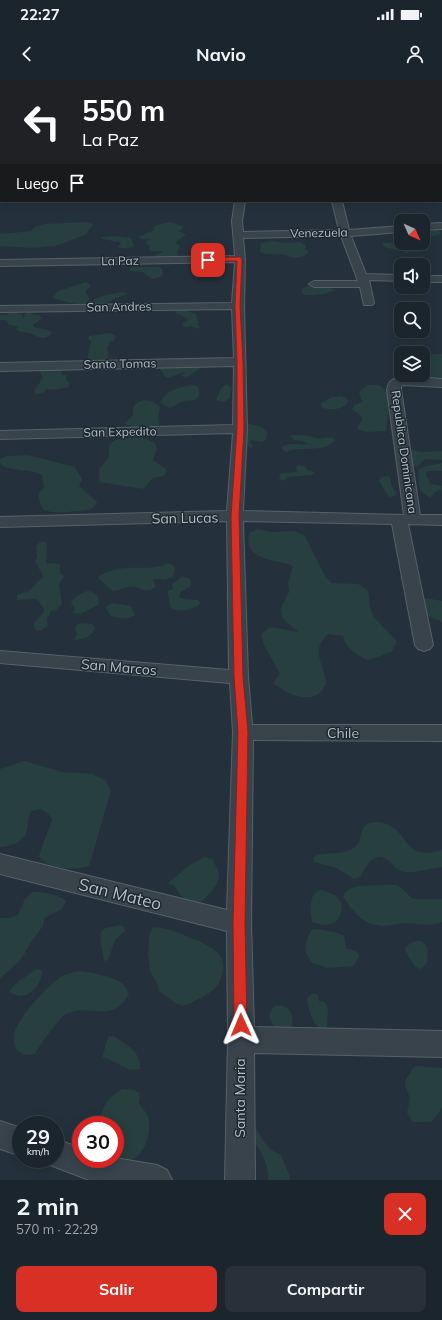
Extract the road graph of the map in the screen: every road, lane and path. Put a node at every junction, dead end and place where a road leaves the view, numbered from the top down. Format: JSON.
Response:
{"nodes":[{"id":1,"x":240,"y":202,"type":"edge"},
{"id":2,"x":337,"y":202,"type":"edge"},
{"id":3,"x":442,"y":226,"type":"edge"},
{"id":4,"x":430,"y":227,"type":"edge"},
{"id":5,"x":394,"y":230,"type":"edge"},
{"id":6,"x":345,"y":233,"type":"junction"},
{"id":7,"x":237,"y":235,"type":"junction"},
{"id":8,"x":240,"y":259,"type":"junction"},
{"id":9,"x":0,"y":263,"type":"edge"},
{"id":10,"x":394,"y":279,"type":"edge"},
{"id":11,"x":430,"y":279,"type":"edge"},
{"id":12,"x":442,"y":279,"type":"edge"},
{"id":13,"x":364,"y":281,"type":"junction"},
{"id":14,"x":314,"y":284,"type":"dead end"},
{"id":15,"x":368,"y":303,"type":"dead end"},
{"id":16,"x":238,"y":306,"type":"junction"},
{"id":17,"x":0,"y":309,"type":"edge"},
{"id":18,"x":240,"y":362,"type":"junction"},
{"id":19,"x":0,"y":366,"type":"edge"},
{"id":20,"x":442,"y":383,"type":"edge"},
{"id":21,"x":240,"y":429,"type":"junction"},
{"id":22,"x":0,"y":435,"type":"edge"},
{"id":23,"x":235,"y":516,"type":"junction"},
{"id":24,"x":406,"y":520,"type":"junction"},
{"id":25,"x":442,"y":520,"type":"edge"},
{"id":26,"x":0,"y":522,"type":"edge"},
{"id":27,"x":424,"y":644,"type":"dead end"},
{"id":28,"x":0,"y":657,"type":"edge"},
{"id":29,"x":239,"y":677,"type":"junction"},
{"id":30,"x":243,"y":732,"type":"junction"},
{"id":31,"x":442,"y":733,"type":"edge"},
{"id":32,"x":0,"y":864,"type":"edge"},
{"id":33,"x":239,"y":923,"type":"junction"},
{"id":34,"x":241,"y":1040,"type":"junction"},
{"id":35,"x":442,"y":1044,"type":"edge"},
{"id":36,"x":0,"y":1135,"type":"edge"},
{"id":37,"x":12,"y":1139,"type":"edge"},
{"id":38,"x":64,"y":1156,"type":"edge"},
{"id":39,"x":157,"y":1180,"type":"edge"},
{"id":40,"x":240,"y":1180,"type":"edge"}],
"edges":[{"from":1,"to":7,"type":"street","name":"Santa Maria"},
{"from":2,"to":6,"type":"street"},
{"from":3,"to":4,"type":"street"},
{"from":5,"to":6,"type":"street","name":"Venezuela"},
{"from":6,"to":7,"type":"street","name":"Venezuela"},
{"from":6,"to":13,"type":"street"},
{"from":7,"to":8,"type":"street","name":"Santa Maria"},
{"from":8,"to":9,"type":"street","name":"La Paz"},
{"from":8,"to":16,"type":"street","name":"Santa Maria"},
{"from":10,"to":13,"type":"street"},
{"from":11,"to":12,"type":"street"},
{"from":13,"to":14,"type":"street"},
{"from":13,"to":15,"type":"street"},
{"from":16,"to":17,"type":"street","name":"San Andres"},
{"from":16,"to":18,"type":"street","name":"Santa Maria"},
{"from":18,"to":19,"type":"street","name":"Santo Tomas"},
{"from":18,"to":21,"type":"street","name":"Santa Maria"},
{"from":20,"to":24,"type":"street","name":"Republica Dominicana"},
{"from":21,"to":22,"type":"street","name":"San Expedito"},
{"from":21,"to":23,"type":"street","name":"Santa Maria"},
{"from":23,"to":24,"type":"street","name":"San Lucas"},
{"from":23,"to":26,"type":"street","name":"San Lucas"},
{"from":23,"to":29,"type":"street","name":"Santa Maria"},
{"from":24,"to":25,"type":"street","name":"San Lucas"},
{"from":24,"to":27,"type":"street","name":"Republica Dominicana"},
{"from":28,"to":29,"type":"street","name":"San Marcos"},
{"from":29,"to":30,"type":"street","name":"Santa Maria"},
{"from":30,"to":31,"type":"street","name":"Chile"},
{"from":30,"to":33,"type":"street","name":"Santa Maria"},
{"from":32,"to":33,"type":"street","name":"San Mateo"},
{"from":33,"to":34,"type":"street","name":"Santa Maria"},
{"from":34,"to":35,"type":"street"},
{"from":34,"to":40,"type":"street","name":"Santa Maria"},
{"from":36,"to":37,"type":"street"},
{"from":38,"to":39,"type":"street"}]}
